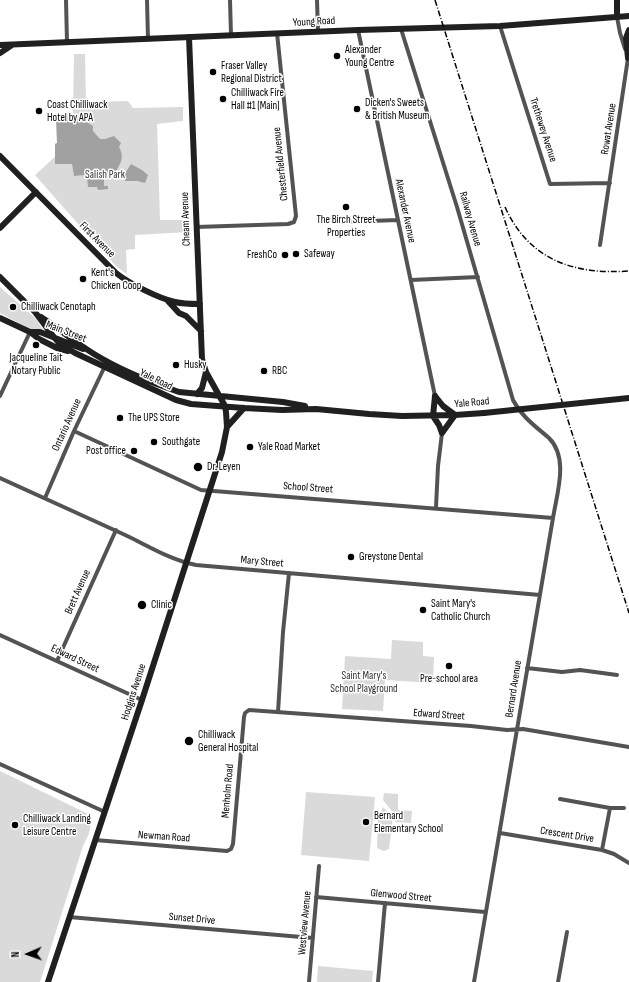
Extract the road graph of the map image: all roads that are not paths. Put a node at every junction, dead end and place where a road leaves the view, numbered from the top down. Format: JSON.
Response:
{"nodes":[{"id":1,"x":66,"y":0,"type":"edge"},
{"id":2,"x":147,"y":0,"type":"edge"},
{"id":3,"x":230,"y":0,"type":"edge"},
{"id":4,"x":317,"y":0,"type":"edge"},
{"id":5,"x":617,"y":0,"type":"edge"},
{"id":6,"x":629,"y":16,"type":"edge"},
{"id":7,"x":617,"y":17,"type":"junction"},
{"id":8,"x":500,"y":26,"type":"junction"},
{"id":9,"x":401,"y":29,"type":"junction"},
{"id":10,"x":358,"y":30,"type":"junction"},
{"id":11,"x":629,"y":30,"type":"edge"},
{"id":12,"x":318,"y":31,"type":"junction"},
{"id":13,"x":277,"y":33,"type":"junction"},
{"id":14,"x":231,"y":35,"type":"junction"},
{"id":15,"x":189,"y":37,"type":"junction"},
{"id":16,"x":148,"y":39,"type":"junction"},
{"id":17,"x":67,"y":42,"type":"junction"},
{"id":18,"x":0,"y":45,"type":"edge"},
{"id":19,"x":12,"y":45,"type":"junction"},
{"id":20,"x":0,"y":53,"type":"edge"},
{"id":21,"x":628,"y":58,"type":"edge"},
{"id":22,"x":0,"y":156,"type":"edge"},
{"id":23,"x":610,"y":183,"type":"junction"},
{"id":24,"x":36,"y":192,"type":"junction"},
{"id":25,"x":398,"y":220,"type":"junction"},
{"id":26,"x":339,"y":222,"type":"dead end"},
{"id":27,"x":196,"y":227,"type":"junction"},
{"id":28,"x":0,"y":228,"type":"edge"},
{"id":29,"x":600,"y":245,"type":"dead end"},
{"id":30,"x":0,"y":277,"type":"edge"},
{"id":31,"x":478,"y":277,"type":"junction"},
{"id":32,"x":411,"y":280,"type":"junction"},
{"id":33,"x":168,"y":301,"type":"junction"},
{"id":34,"x":200,"y":304,"type":"junction"},
{"id":35,"x":35,"y":312,"type":"junction"},
{"id":36,"x":0,"y":318,"type":"edge"},
{"id":37,"x":201,"y":331,"type":"junction"},
{"id":38,"x":30,"y":332,"type":"junction"},
{"id":39,"x":53,"y":336,"type":"junction"},
{"id":40,"x":76,"y":353,"type":"junction"},
{"id":41,"x":94,"y":354,"type":"junction"},
{"id":42,"x":106,"y":363,"type":"junction"},
{"id":43,"x":206,"y":372,"type":"junction"},
{"id":44,"x":197,"y":394,"type":"junction"},
{"id":45,"x":0,"y":396,"type":"edge"},
{"id":46,"x":218,"y":396,"type":"junction"},
{"id":47,"x":435,"y":396,"type":"junction"},
{"id":48,"x":629,"y":398,"type":"edge"},
{"id":49,"x":225,"y":406,"type":"junction"},
{"id":50,"x":244,"y":408,"type":"junction"},
{"id":51,"x":316,"y":409,"type":"junction"},
{"id":52,"x":520,"y":413,"type":"joint"},
{"id":53,"x":455,"y":415,"type":"junction"},
{"id":54,"x":433,"y":416,"type":"junction"},
{"id":55,"x":227,"y":427,"type":"junction"},
{"id":56,"x":74,"y":431,"type":"junction"},
{"id":57,"x":442,"y":434,"type":"junction"},
{"id":58,"x":0,"y":478,"type":"edge"},
{"id":59,"x":210,"y":491,"type":"junction"},
{"id":60,"x":44,"y":498,"type":"junction"},
{"id":61,"x":436,"y":507,"type":"junction"},
{"id":62,"x":553,"y":518,"type":"junction"},
{"id":63,"x":116,"y":530,"type":"junction"},
{"id":64,"x":186,"y":563,"type":"junction"},
{"id":65,"x":289,"y":573,"type":"junction"},
{"id":66,"x":540,"y":595,"type":"junction"},
{"id":67,"x":0,"y":635,"type":"edge"},
{"id":68,"x":57,"y":661,"type":"junction"},
{"id":69,"x":527,"y":668,"type":"junction"},
{"id":70,"x":618,"y":675,"type":"dead end"},
{"id":71,"x":142,"y":700,"type":"junction"},
{"id":72,"x":247,"y":711,"type":"joint"},
{"id":73,"x":278,"y":712,"type":"junction"},
{"id":74,"x":516,"y":730,"type":"junction"},
{"id":75,"x":629,"y":747,"type":"edge"},
{"id":76,"x":0,"y":764,"type":"edge"},
{"id":77,"x":560,"y":799,"type":"dead end"},
{"id":78,"x":610,"y":808,"type":"junction"},
{"id":79,"x":624,"y":808,"type":"dead end"},
{"id":80,"x":105,"y":812,"type":"junction"},
{"id":81,"x":500,"y":833,"type":"junction"},
{"id":82,"x":95,"y":840,"type":"junction"},
{"id":83,"x":231,"y":849,"type":"joint"},
{"id":84,"x":602,"y":850,"type":"junction"},
{"id":85,"x":629,"y":863,"type":"edge"},
{"id":86,"x":319,"y":866,"type":"dead end"},
{"id":87,"x":316,"y":897,"type":"junction"},
{"id":88,"x":385,"y":903,"type":"junction"},
{"id":89,"x":485,"y":912,"type":"junction"},
{"id":90,"x":69,"y":917,"type":"junction"},
{"id":91,"x":567,"y":932,"type":"dead end"},
{"id":92,"x":313,"y":938,"type":"junction"},
{"id":93,"x":48,"y":982,"type":"edge"},
{"id":94,"x":309,"y":982,"type":"edge"},
{"id":95,"x":378,"y":982,"type":"edge"},
{"id":96,"x":474,"y":982,"type":"edge"},
{"id":97,"x":558,"y":982,"type":"edge"}],
"edges":[{"from":1,"to":17,"type":"street"},
{"from":2,"to":16,"type":"street"},
{"from":3,"to":14,"type":"street"},
{"from":4,"to":12,"type":"street"},
{"from":5,"to":7,"type":"main road"},
{"from":6,"to":7,"type":"main road","name":"Young Road"},
{"from":7,"to":8,"type":"main road","name":"Young Road"},
{"from":7,"to":21,"type":"street","name":"Rowat Avenue"},
{"from":8,"to":9,"type":"main road","name":"Young Road"},
{"from":8,"to":23,"type":"street","name":"Trethewey Avenue"},
{"from":9,"to":10,"type":"main road","name":"Young Road"},
{"from":9,"to":31,"type":"street","name":"Railway Avenue"},
{"from":10,"to":12,"type":"main road","name":"Young Road"},
{"from":10,"to":25,"type":"street","name":"Alexander Avenue"},
{"from":11,"to":21,"type":"main road"},
{"from":12,"to":13,"type":"main road","name":"Young Road"},
{"from":13,"to":14,"type":"main road","name":"Young Road"},
{"from":13,"to":27,"type":"street","name":"Chesterfield Avenue"},
{"from":14,"to":15,"type":"main road","name":"Young Road"},
{"from":15,"to":16,"type":"main road","name":"Young Road"},
{"from":15,"to":27,"type":"main road","name":"Cheam Avenue"},
{"from":16,"to":17,"type":"main road","name":"Young Road"},
{"from":17,"to":19,"type":"main road","name":"Young Road"},
{"from":18,"to":19,"type":"main road","name":"Young Road"},
{"from":19,"to":20,"type":"main road"},
{"from":21,"to":23,"type":"street","name":"Rowat Avenue"},
{"from":22,"to":24,"type":"main road","name":"First Avenue"},
{"from":23,"to":29,"type":"street","name":"Rowat Avenue"},
{"from":24,"to":28,"type":"main road"},
{"from":24,"to":33,"type":"main road","name":"First Avenue"},
{"from":25,"to":26,"type":"street"},
{"from":25,"to":32,"type":"street","name":"Alexander Avenue"},
{"from":27,"to":34,"type":"main road","name":"Cheam Avenue"},
{"from":30,"to":35,"type":"main road","name":"Yale Road"},
{"from":31,"to":32,"type":"street"},
{"from":31,"to":52,"type":"street","name":"Railway Avenue"},
{"from":32,"to":47,"type":"street","name":"Alexander Avenue"},
{"from":33,"to":34,"type":"main road","name":"First Avenue"},
{"from":33,"to":37,"type":"main road"},
{"from":34,"to":37,"type":"main road","name":"Cheam Avenue"},
{"from":35,"to":39,"type":"main road","name":"Yale Road"},
{"from":35,"to":41,"type":"main road","name":"Yale Road"},
{"from":36,"to":38,"type":"main road","name":"Main Street"},
{"from":37,"to":43,"type":"main road","name":"Cheam Avenue"},
{"from":38,"to":39,"type":"main road","name":"Main Street"},
{"from":38,"to":40,"type":"main road","name":"Main Street"},
{"from":38,"to":45,"type":"street"},
{"from":39,"to":40,"type":"main road","name":"Yale Road"},
{"from":39,"to":41,"type":"main road","name":"Main Street"},
{"from":40,"to":42,"type":"main road","name":"Yale Road"},
{"from":41,"to":42,"type":"main road","name":"Yale Road"},
{"from":42,"to":44,"type":"main road","name":"Yale Road"},
{"from":42,"to":49,"type":"main road","name":"Yale Road"},
{"from":42,"to":56,"type":"street","name":"Ontario Avenue"},
{"from":43,"to":44,"type":"main road"},
{"from":43,"to":46,"type":"main road","name":"Cheam Avenue"},
{"from":44,"to":46,"type":"main road","name":"Yale Road"},
{"from":46,"to":49,"type":"main road","name":"Cheam Avenue"},
{"from":46,"to":51,"type":"main road","name":"Yale Road"},
{"from":47,"to":53,"type":"main road"},
{"from":47,"to":54,"type":"main road"},
{"from":48,"to":53,"type":"main road","name":"Yale Road","bridge":true},
{"from":49,"to":50,"type":"main road","name":"Yale Road"},
{"from":49,"to":55,"type":"main road","name":"Hodgins Avenue"},
{"from":50,"to":51,"type":"main road","name":"Yale Road"},
{"from":50,"to":55,"type":"main road"},
{"from":51,"to":54,"type":"main road","name":"Yale Road"},
{"from":52,"to":62,"type":"street","name":"Bernard Avenue"},
{"from":53,"to":54,"type":"main road","name":"Yale Road"},
{"from":53,"to":57,"type":"main road"},
{"from":54,"to":57,"type":"main road"},
{"from":55,"to":59,"type":"main road","name":"Hodgins Avenue"},
{"from":56,"to":59,"type":"street","name":"School Street"},
{"from":56,"to":60,"type":"street","name":"Ontario Avenue"},
{"from":57,"to":61,"type":"street"},
{"from":58,"to":60,"type":"street","name":"Mary Street"},
{"from":59,"to":61,"type":"street","name":"School Street"},
{"from":59,"to":64,"type":"main road","name":"Hodgins Avenue"},
{"from":60,"to":63,"type":"street","name":"Mary Street"},
{"from":61,"to":62,"type":"street","name":"School Street"},
{"from":62,"to":66,"type":"street","name":"Bernard Avenue"},
{"from":63,"to":64,"type":"street","name":"Mary Street"},
{"from":63,"to":68,"type":"street","name":"Brett Avenue"},
{"from":64,"to":65,"type":"street","name":"Mary Street"},
{"from":64,"to":71,"type":"main road","name":"Hodgins Avenue"},
{"from":65,"to":66,"type":"street","name":"Mary Street"},
{"from":65,"to":73,"type":"street"},
{"from":66,"to":69,"type":"street","name":"Bernard Avenue"},
{"from":67,"to":68,"type":"street","name":"Edward Street"},
{"from":68,"to":71,"type":"street","name":"Edward Street"},
{"from":69,"to":70,"type":"street"},
{"from":69,"to":74,"type":"street","name":"Bernard Avenue"},
{"from":71,"to":80,"type":"main road","name":"Hodgins Avenue"},
{"from":72,"to":73,"type":"street","name":"Edward Street"},
{"from":72,"to":83,"type":"street","name":"Menholm Road"},
{"from":73,"to":74,"type":"street","name":"Edward Street"},
{"from":74,"to":75,"type":"street","name":"Edward Street"},
{"from":74,"to":81,"type":"street","name":"Bernard Avenue"},
{"from":76,"to":80,"type":"street"},
{"from":77,"to":78,"type":"street"},
{"from":78,"to":79,"type":"street"},
{"from":78,"to":84,"type":"street"},
{"from":80,"to":82,"type":"main road","name":"Hodgins Avenue"},
{"from":81,"to":84,"type":"street","name":"Crescent Drive"},
{"from":81,"to":89,"type":"street","name":"Bernard Avenue"},
{"from":82,"to":83,"type":"street","name":"Newman Road"},
{"from":82,"to":90,"type":"main road","name":"Hodgins Avenue"},
{"from":84,"to":85,"type":"street","name":"Crescent Drive"},
{"from":86,"to":87,"type":"street","name":"Westview Avenue"},
{"from":87,"to":88,"type":"street","name":"Glenwood Street"},
{"from":87,"to":92,"type":"street","name":"Westview Avenue"},
{"from":88,"to":89,"type":"street","name":"Glenwood Street"},
{"from":88,"to":95,"type":"street"},
{"from":89,"to":96,"type":"street","name":"Bernard Avenue"},
{"from":90,"to":92,"type":"street","name":"Sunset Drive"},
{"from":90,"to":93,"type":"main road","name":"Hodgins Avenue"},
{"from":91,"to":97,"type":"street"},
{"from":92,"to":94,"type":"street","name":"Westview Avenue"}]}
